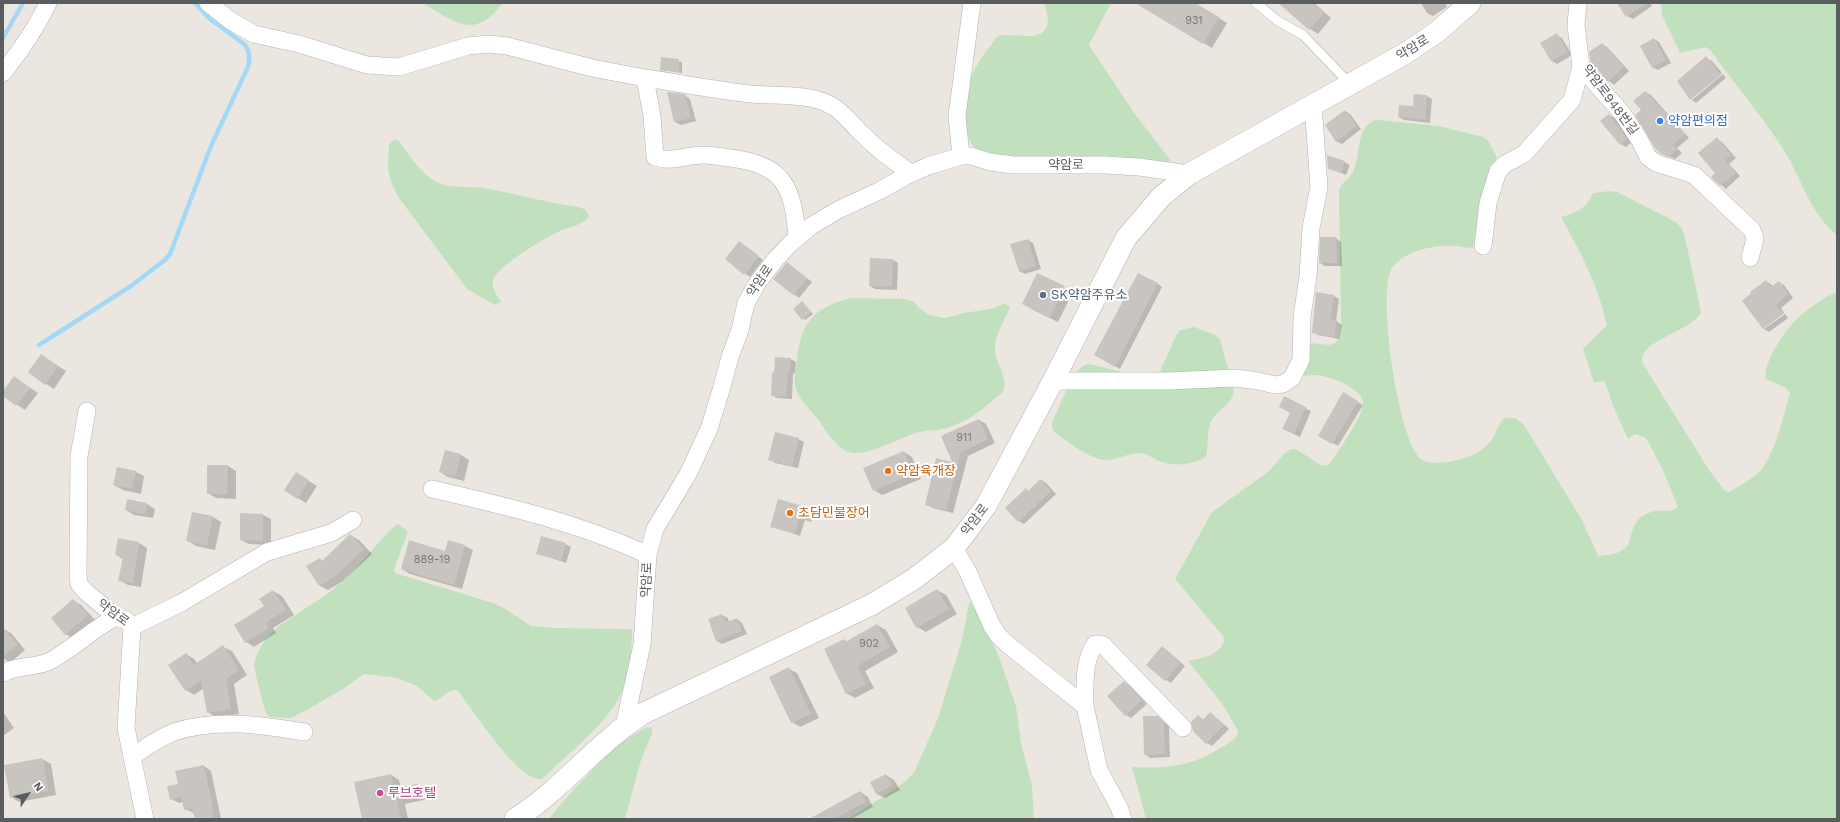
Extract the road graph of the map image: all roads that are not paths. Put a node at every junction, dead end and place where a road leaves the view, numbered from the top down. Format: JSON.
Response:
{"nodes":[{"id":1,"x":48,"y":3,"type":"edge"},
{"id":2,"x":208,"y":3,"type":"edge"},
{"id":3,"x":972,"y":3,"type":"edge"},
{"id":4,"x":1256,"y":3,"type":"edge"},
{"id":5,"x":1470,"y":3,"type":"edge"},
{"id":6,"x":1578,"y":3,"type":"edge"},
{"id":7,"x":1582,"y":67,"type":"junction"},
{"id":8,"x":3,"y":73,"type":"edge"},
{"id":9,"x":645,"y":78,"type":"junction"},
{"id":10,"x":1350,"y":84,"type":"junction"},
{"id":11,"x":1313,"y":104,"type":"junction"},
{"id":12,"x":961,"y":156,"type":"junction"},
{"id":13,"x":911,"y":174,"type":"junction"},
{"id":14,"x":1189,"y":174,"type":"junction"},
{"id":15,"x":797,"y":237,"type":"junction"},
{"id":16,"x":1483,"y":246,"type":"dead end"},
{"id":17,"x":1750,"y":258,"type":"dead end"},
{"id":18,"x":1053,"y":381,"type":"junction"},
{"id":19,"x":86,"y":411,"type":"dead end"},
{"id":20,"x":432,"y":489,"type":"dead end"},
{"id":21,"x":353,"y":520,"type":"dead end"},
{"id":22,"x":954,"y":548,"type":"junction"},
{"id":23,"x":648,"y":555,"type":"junction"},
{"id":24,"x":116,"y":617,"type":"junction"},
{"id":25,"x":132,"y":627,"type":"junction"},
{"id":26,"x":3,"y":673,"type":"edge"},
{"id":27,"x":1085,"y":706,"type":"junction"},
{"id":28,"x":624,"y":726,"type":"junction"},
{"id":29,"x":1183,"y":728,"type":"dead end"},
{"id":30,"x":304,"y":732,"type":"dead end"},
{"id":31,"x":132,"y":757,"type":"junction"},
{"id":32,"x":145,"y":819,"type":"edge"},
{"id":33,"x":515,"y":819,"type":"edge"},
{"id":34,"x":1123,"y":819,"type":"edge"}],
"edges":[{"from":1,"to":8,"type":"street"},
{"from":2,"to":9,"type":"street"},
{"from":3,"to":12,"type":"street"},
{"from":4,"to":10,"type":"lane"},
{"from":5,"to":10,"type":"street","name":"약암로"},
{"from":6,"to":7,"type":"street","name":"약암로948번길"},
{"from":7,"to":16,"type":"street"},
{"from":7,"to":17,"type":"street","name":"약암로948번길"},
{"from":9,"to":13,"type":"street"},
{"from":9,"to":15,"type":"street"},
{"from":10,"to":11,"type":"street","name":"약암로"},
{"from":11,"to":14,"type":"street","name":"약암로"},
{"from":11,"to":18,"type":"street"},
{"from":12,"to":13,"type":"street","name":"약암로"},
{"from":12,"to":14,"type":"street","name":"약암로"},
{"from":13,"to":15,"type":"street","name":"약암로"},
{"from":14,"to":18,"type":"street","name":"약암로"},
{"from":15,"to":23,"type":"street","name":"약암로"},
{"from":18,"to":22,"type":"street","name":"약암로"},
{"from":19,"to":24,"type":"street","name":"약암로"},
{"from":20,"to":23,"type":"street"},
{"from":21,"to":25,"type":"street"},
{"from":22,"to":27,"type":"street"},
{"from":22,"to":28,"type":"street","name":"약암로"},
{"from":23,"to":28,"type":"street","name":"약암로"},
{"from":24,"to":25,"type":"street","name":"약암로"},
{"from":24,"to":26,"type":"street"},
{"from":25,"to":31,"type":"street","name":"약암로"},
{"from":27,"to":29,"type":"street"},
{"from":27,"to":34,"type":"street"},
{"from":28,"to":33,"type":"street","name":"약암로"},
{"from":30,"to":31,"type":"street"},
{"from":31,"to":32,"type":"street","name":"약암로"}]}
